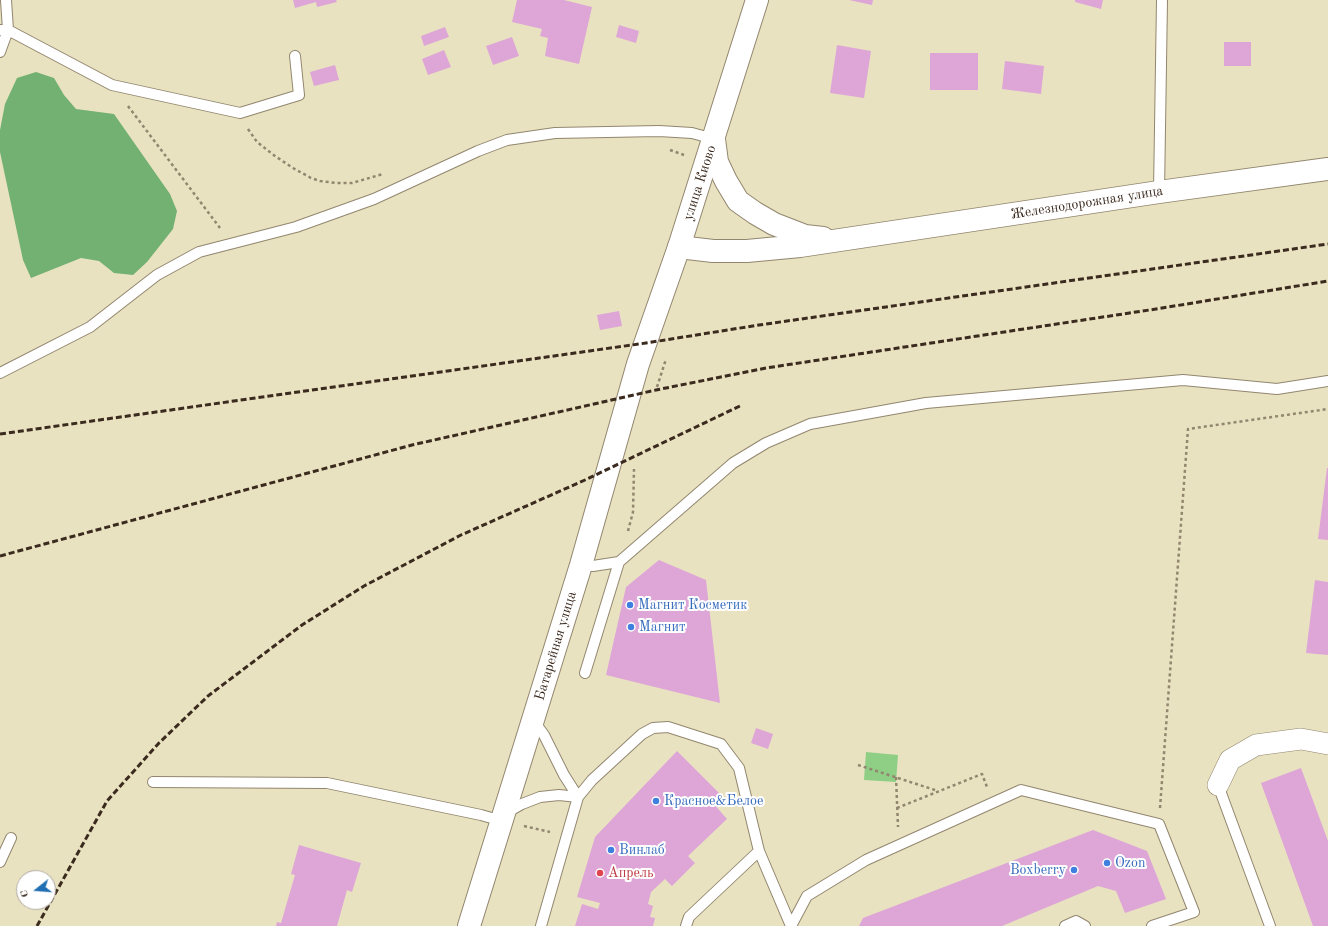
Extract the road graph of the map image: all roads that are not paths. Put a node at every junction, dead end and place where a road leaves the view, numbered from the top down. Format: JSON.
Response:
{"nodes":[{"id":1,"x":6,"y":0,"type":"edge"},
{"id":2,"x":757,"y":0,"type":"edge"},
{"id":3,"x":1162,"y":0,"type":"edge"},
{"id":4,"x":4,"y":30,"type":"edge"},
{"id":5,"x":0,"y":52,"type":"edge"},
{"id":6,"x":295,"y":56,"type":"dead end"},
{"id":7,"x":714,"y":139,"type":"junction"},
{"id":8,"x":1328,"y":169,"type":"edge"},
{"id":9,"x":1159,"y":192,"type":"junction"},
{"id":10,"x":846,"y":240,"type":"junction"},
{"id":11,"x":679,"y":247,"type":"junction"},
{"id":12,"x":638,"y":364,"type":"joint"},
{"id":13,"x":0,"y":373,"type":"edge"},
{"id":14,"x":1328,"y":381,"type":"edge"},
{"id":15,"x":619,"y":562,"type":"junction"},
{"id":16,"x":581,"y":565,"type":"junction"},
{"id":17,"x":585,"y":672,"type":"dead end"},
{"id":18,"x":533,"y":720,"type":"junction"},
{"id":19,"x":1328,"y":744,"type":"edge"},
{"id":20,"x":153,"y":782,"type":"dead end"},
{"id":21,"x":1218,"y":785,"type":"joint"},
{"id":22,"x":578,"y":797,"type":"junction"},
{"id":23,"x":503,"y":817,"type":"junction"},
{"id":24,"x":10,"y":838,"type":"dead end"},
{"id":25,"x":759,"y":851,"type":"junction"},
{"id":26,"x":0,"y":862,"type":"edge"},
{"id":27,"x":469,"y":926,"type":"edge"},
{"id":28,"x":541,"y":926,"type":"edge"},
{"id":29,"x":686,"y":926,"type":"edge"},
{"id":30,"x":791,"y":926,"type":"edge"},
{"id":31,"x":1065,"y":926,"type":"edge"},
{"id":32,"x":1085,"y":926,"type":"edge"},
{"id":33,"x":1152,"y":926,"type":"edge"},
{"id":34,"x":1270,"y":926,"type":"edge"}],
"edges":[{"from":1,"to":4,"type":"lane"},
{"from":2,"to":7,"type":"main road","name":"улица Киово"},
{"from":3,"to":9,"type":"lane"},
{"from":4,"to":5,"type":"lane"},
{"from":4,"to":6,"type":"lane"},
{"from":7,"to":10,"type":"main road","name":"Железнодорожная улица"},
{"from":7,"to":11,"type":"main road","name":"улица Киово"},
{"from":7,"to":13,"type":"lane"},
{"from":8,"to":9,"type":"main road","name":"Железнодорожная улица"},
{"from":9,"to":10,"type":"main road","name":"Железнодорожная улица"},
{"from":10,"to":11,"type":"main road","name":"Железнодорожная улица"},
{"from":11,"to":12,"type":"main road","name":"улица Киово"},
{"from":12,"to":16,"type":"main road","name":"Батарейная улица"},
{"from":14,"to":15,"type":"lane"},
{"from":15,"to":16,"type":"lane"},
{"from":15,"to":17,"type":"lane"},
{"from":16,"to":18,"type":"main road","name":"Батарейная улица"},
{"from":18,"to":22,"type":"lane"},
{"from":18,"to":23,"type":"main road","name":"Батарейная улица"},
{"from":19,"to":21,"type":"street"},
{"from":20,"to":23,"type":"lane"},
{"from":21,"to":34,"type":"lane"},
{"from":22,"to":23,"type":"lane"},
{"from":22,"to":25,"type":"lane"},
{"from":22,"to":28,"type":"lane"},
{"from":23,"to":27,"type":"main road","name":"Батарейная улица"},
{"from":24,"to":26,"type":"lane"},
{"from":25,"to":29,"type":"lane"},
{"from":25,"to":30,"type":"lane"},
{"from":30,"to":33,"type":"lane"},
{"from":31,"to":32,"type":"lane"}]}
